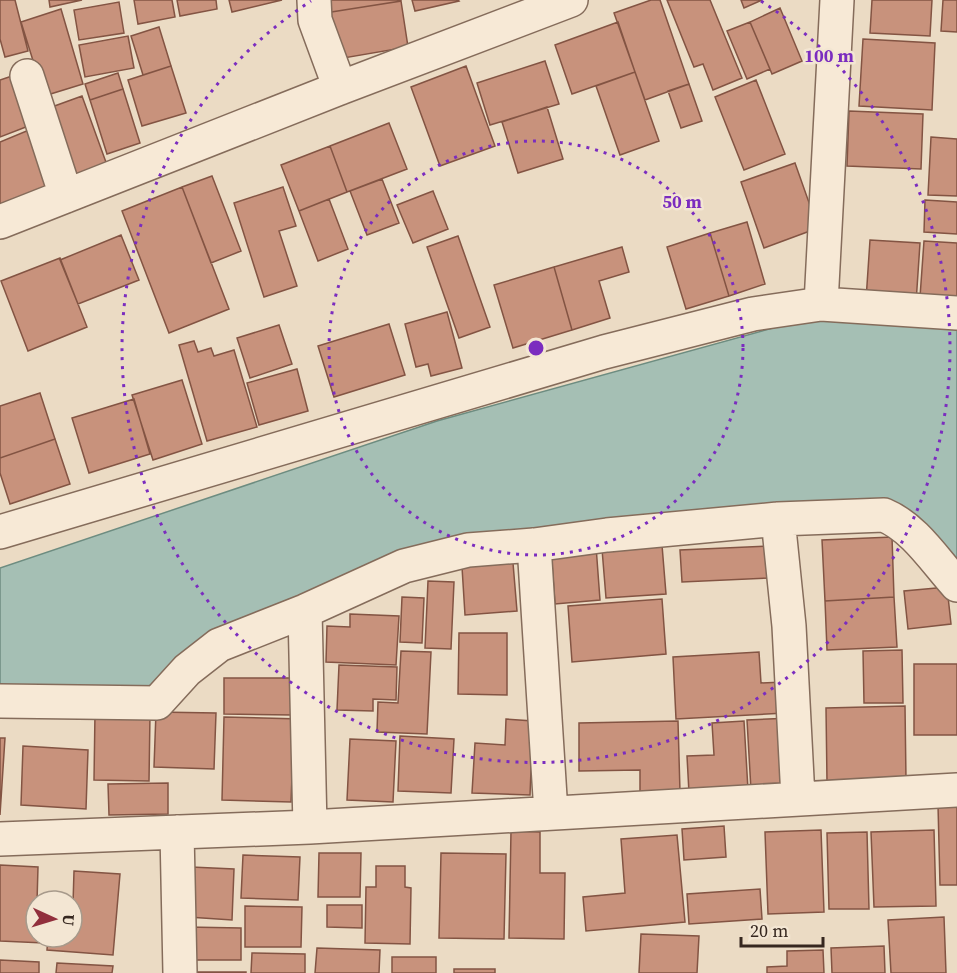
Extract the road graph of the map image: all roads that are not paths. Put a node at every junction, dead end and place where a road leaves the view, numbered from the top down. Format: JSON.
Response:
{"nodes":[{"id":1,"x":314,"y":0,"type":"edge"},
{"id":2,"x":571,"y":0,"type":"edge"},
{"id":3,"x":837,"y":0,"type":"edge"},
{"id":4,"x":27,"y":76,"type":"dead end"},
{"id":5,"x":340,"y":88,"type":"junction"},
{"id":6,"x":66,"y":196,"type":"junction"},
{"id":7,"x":0,"y":222,"type":"edge"},
{"id":8,"x":821,"y":304,"type":"junction"},
{"id":9,"x":957,"y":314,"type":"edge"},
{"id":10,"x":778,"y":519,"type":"junction"},
{"id":11,"x":0,"y":532,"type":"edge"},
{"id":12,"x":534,"y":545,"type":"junction"},
{"id":13,"x":957,"y":585,"type":"edge"},
{"id":14,"x":305,"y":610,"type":"junction"},
{"id":15,"x":0,"y":701,"type":"edge"},
{"id":16,"x":957,"y":790,"type":"edge"},
{"id":17,"x":798,"y":798,"type":"junction"},
{"id":18,"x":551,"y":813,"type":"junction"},
{"id":19,"x":310,"y":827,"type":"junction"},
{"id":20,"x":177,"y":832,"type":"junction"},
{"id":21,"x":0,"y":839,"type":"edge"},
{"id":22,"x":180,"y":973,"type":"edge"}],
"edges":[{"from":1,"to":5,"type":"street"},
{"from":2,"to":5,"type":"street"},
{"from":3,"to":8,"type":"street"},
{"from":4,"to":6,"type":"street"},
{"from":5,"to":6,"type":"street"},
{"from":6,"to":7,"type":"street"},
{"from":8,"to":9,"type":"street"},
{"from":8,"to":11,"type":"street"},
{"from":10,"to":12,"type":"street"},
{"from":10,"to":13,"type":"street"},
{"from":10,"to":17,"type":"street"},
{"from":12,"to":14,"type":"street"},
{"from":12,"to":18,"type":"street"},
{"from":14,"to":15,"type":"street"},
{"from":14,"to":19,"type":"street"},
{"from":16,"to":17,"type":"street"},
{"from":17,"to":18,"type":"street"},
{"from":18,"to":19,"type":"street"},
{"from":19,"to":20,"type":"street"},
{"from":20,"to":21,"type":"street"},
{"from":20,"to":22,"type":"street"}]}
